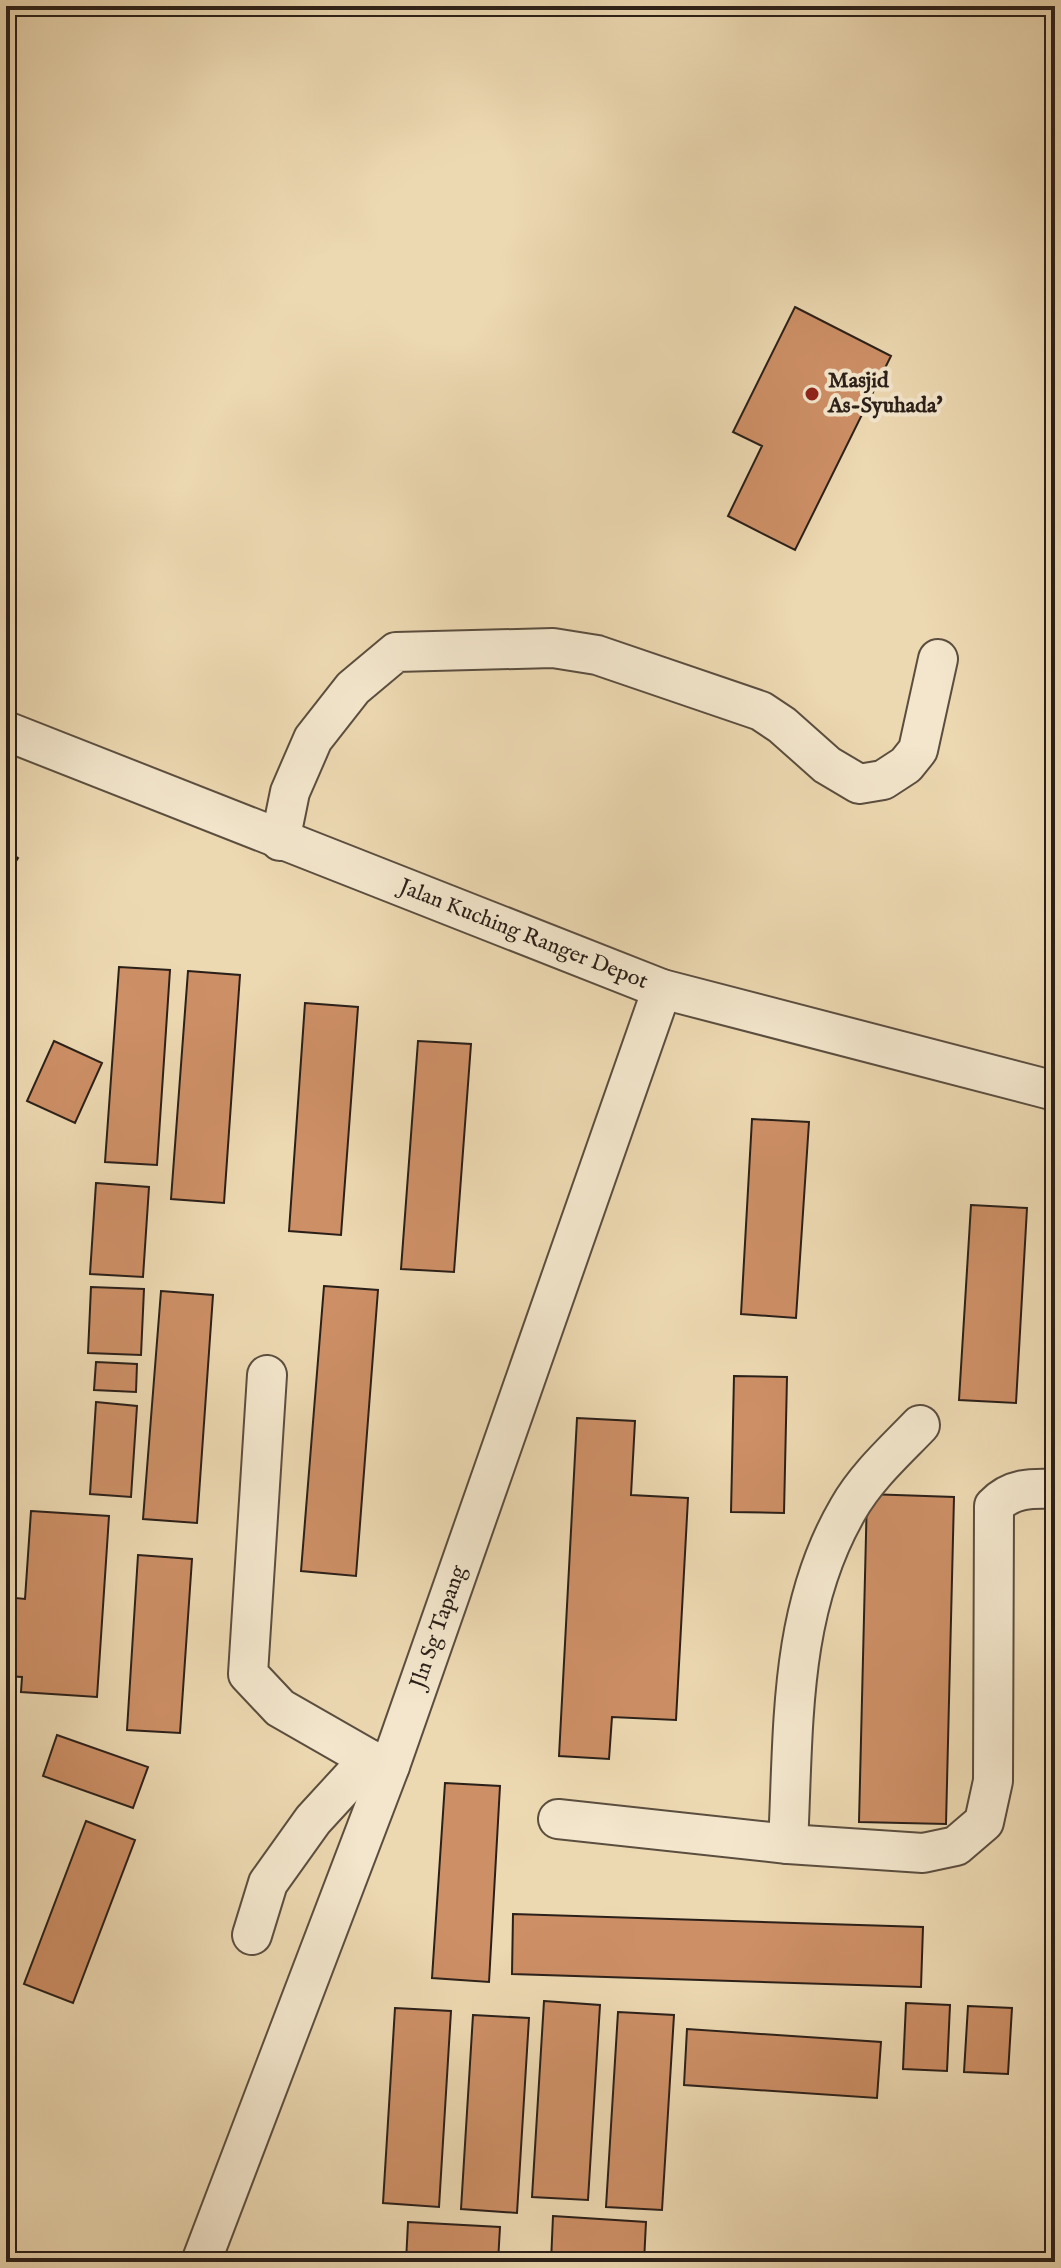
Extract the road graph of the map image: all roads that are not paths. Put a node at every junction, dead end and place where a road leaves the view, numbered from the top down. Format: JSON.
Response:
{"nodes":[{"id":1,"x":938,"y":659,"type":"dead end"},
{"id":2,"x":6,"y":731,"type":"edge"},
{"id":3,"x":280,"y":841,"type":"junction"},
{"id":4,"x":662,"y":989,"type":"junction"},
{"id":5,"x":1055,"y":1091,"type":"edge"},
{"id":6,"x":267,"y":1375,"type":"dead end"},
{"id":7,"x":920,"y":1425,"type":"dead end"},
{"id":8,"x":1055,"y":1489,"type":"edge"},
{"id":9,"x":380,"y":1762,"type":"junction"},
{"id":10,"x":558,"y":1819,"type":"dead end"},
{"id":11,"x":788,"y":1844,"type":"junction"},
{"id":12,"x":252,"y":1935,"type":"dead end"},
{"id":13,"x":201,"y":2262,"type":"edge"}],
"edges":[{"from":1,"to":3,"type":"street"},
{"from":2,"to":3,"type":"street","name":"Jalan Kuching Ranger Depot"},
{"from":3,"to":4,"type":"street","name":"Jalan Kuching Ranger Depot"},
{"from":4,"to":5,"type":"street","name":"Jalan Kuching Ranger Depot"},
{"from":4,"to":9,"type":"street","name":"Jln Sg Tapang"},
{"from":6,"to":9,"type":"street"},
{"from":7,"to":11,"type":"street"},
{"from":8,"to":11,"type":"street"},
{"from":9,"to":12,"type":"street"},
{"from":9,"to":13,"type":"street","name":"Jln Sg Tapang"},
{"from":10,"to":11,"type":"street"}]}
